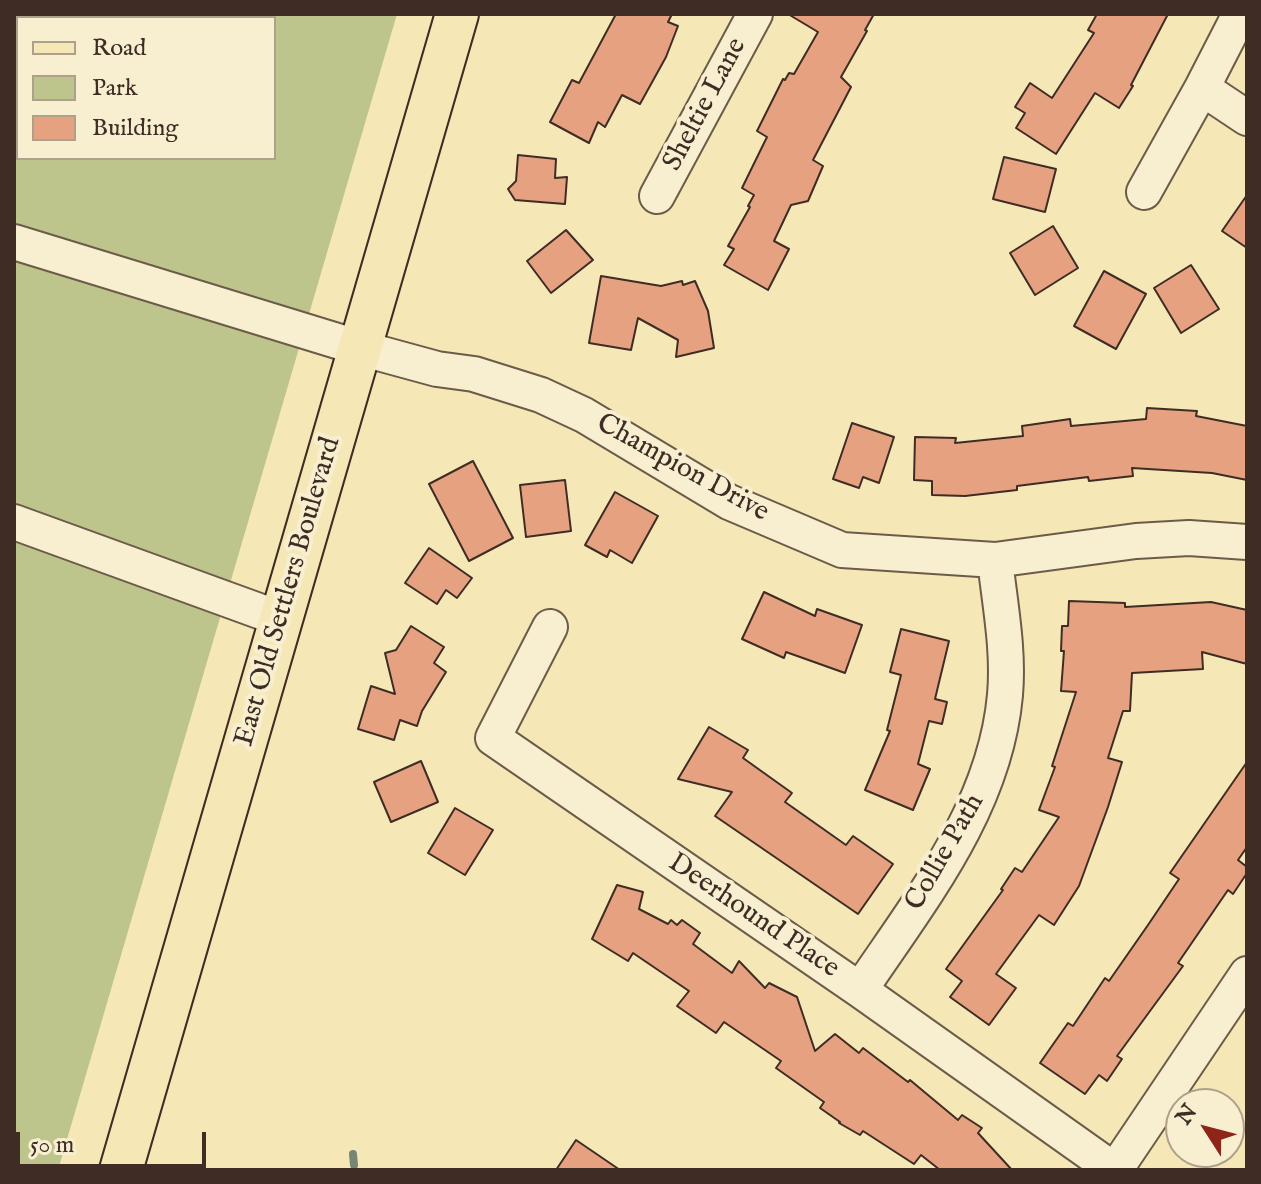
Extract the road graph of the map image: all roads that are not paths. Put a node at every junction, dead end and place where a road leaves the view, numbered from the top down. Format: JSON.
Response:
{"nodes":[{"id":1,"x":457,"y":14,"type":"edge"},
{"id":2,"x":755,"y":14,"type":"edge"},
{"id":3,"x":1240,"y":14,"type":"edge"},
{"id":4,"x":1202,"y":88,"type":"junction"},
{"id":5,"x":1247,"y":118,"type":"edge"},
{"id":6,"x":1144,"y":192,"type":"dead end"},
{"id":7,"x":657,"y":196,"type":"dead end"},
{"id":8,"x":14,"y":242,"type":"edge"},
{"id":9,"x":360,"y":348,"type":"junction"},
{"id":10,"x":14,"y":522,"type":"edge"},
{"id":11,"x":1247,"y":542,"type":"edge"},
{"id":12,"x":995,"y":560,"type":"junction"},
{"id":13,"x":281,"y":619,"type":"junction"},
{"id":14,"x":550,"y":627,"type":"dead end"},
{"id":15,"x":1247,"y":974,"type":"edge"},
{"id":16,"x":860,"y":990,"type":"junction"},
{"id":17,"x":121,"y":1170,"type":"edge"},
{"id":18,"x":1114,"y":1170,"type":"edge"}],
"edges":[{"from":1,"to":9,"type":"main road","name":"East Old Settlers Boulevard"},
{"from":2,"to":7,"type":"street","name":"Sheltie Lane"},
{"from":3,"to":4,"type":"street"},
{"from":4,"to":5,"type":"street"},
{"from":4,"to":6,"type":"street"},
{"from":8,"to":9,"type":"street","name":"Champion Drive"},
{"from":9,"to":12,"type":"street","name":"Champion Drive"},
{"from":9,"to":13,"type":"main road","name":"East Old Settlers Boulevard"},
{"from":10,"to":13,"type":"street"},
{"from":11,"to":12,"type":"street","name":"Champion Drive"},
{"from":12,"to":16,"type":"street","name":"Collie Path"},
{"from":13,"to":17,"type":"main road","name":"East Old Settlers Boulevard"},
{"from":14,"to":16,"type":"street","name":"Deerhound Place"},
{"from":15,"to":18,"type":"street","name":"Deerhound Place"},
{"from":16,"to":18,"type":"street","name":"Deerhound Place"}]}
